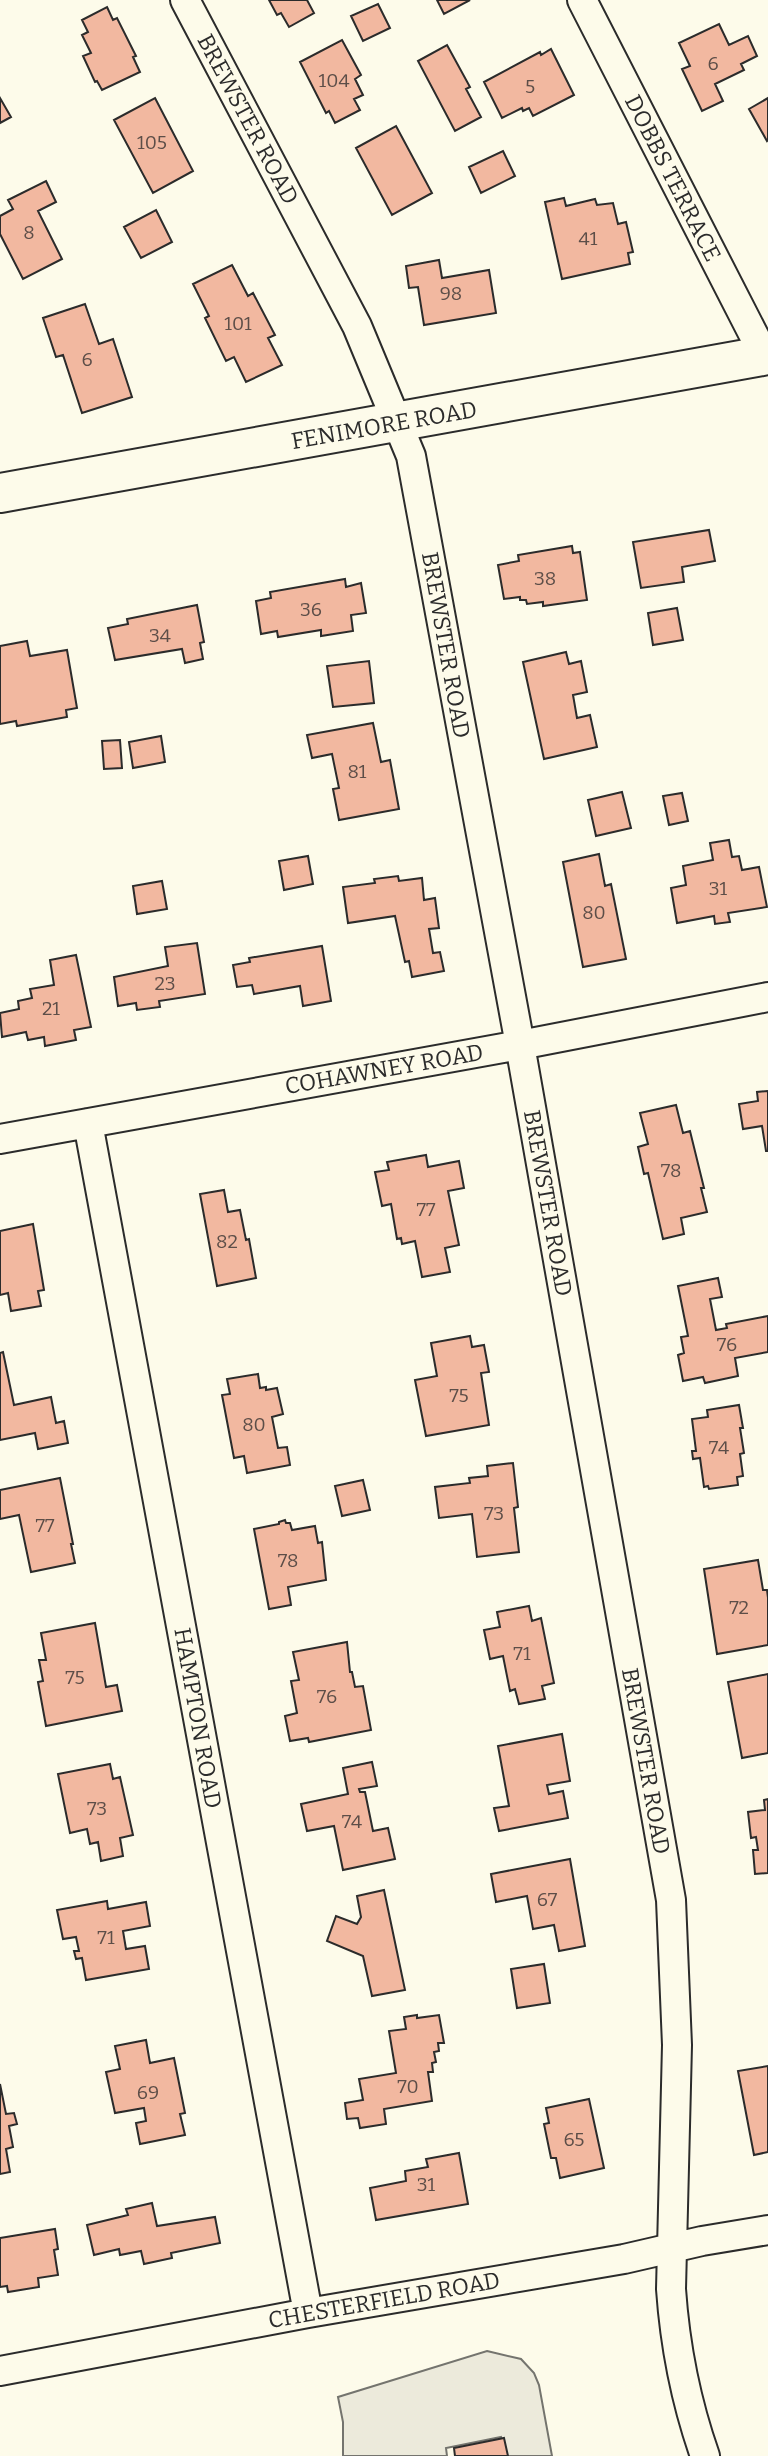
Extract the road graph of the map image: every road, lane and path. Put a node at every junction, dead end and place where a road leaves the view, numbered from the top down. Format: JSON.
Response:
{"nodes":[{"id":1,"x":185,"y":0,"type":"edge"},
{"id":2,"x":582,"y":0,"type":"edge"},
{"id":3,"x":766,"y":355,"type":"edge"},
{"id":4,"x":396,"y":422,"type":"junction"},
{"id":5,"x":1,"y":489,"type":"edge"},
{"id":6,"x":768,"y":997,"type":"edge"},
{"id":7,"x":520,"y":1045,"type":"junction"},
{"id":8,"x":88,"y":1123,"type":"junction"},
{"id":9,"x":0,"y":1139,"type":"edge"},
{"id":10,"x":768,"y":2230,"type":"edge"},
{"id":11,"x":672,"y":2248,"type":"junction"},
{"id":12,"x":307,"y":2313,"type":"junction"},
{"id":13,"x":0,"y":2371,"type":"edge"},
{"id":14,"x":705,"y":2456,"type":"edge"}],
"edges":[{"from":1,"to":4,"type":"street","name":"BREWSTER ROAD"},
{"from":2,"to":3,"type":"street","name":"DOBBS TERRACE"},
{"from":3,"to":4,"type":"main road","name":"FENIMORE ROAD"},
{"from":4,"to":5,"type":"main road","name":"FENIMORE ROAD"},
{"from":4,"to":7,"type":"street","name":"BREWSTER ROAD"},
{"from":6,"to":7,"type":"street","name":"COHAWNEY ROAD"},
{"from":7,"to":8,"type":"street","name":"COHAWNEY ROAD"},
{"from":7,"to":11,"type":"street","name":"BREWSTER ROAD"},
{"from":8,"to":9,"type":"street","name":"COHAWNEY ROAD"},
{"from":8,"to":12,"type":"street","name":"HAMPTON ROAD"},
{"from":10,"to":11,"type":"street","name":"CHESTERFIELD ROAD"},
{"from":11,"to":12,"type":"street","name":"CHESTERFIELD ROAD"},
{"from":11,"to":14,"type":"street","name":"BREWSTER ROAD"},
{"from":12,"to":13,"type":"street","name":"CHESTERFIELD ROAD"}]}
